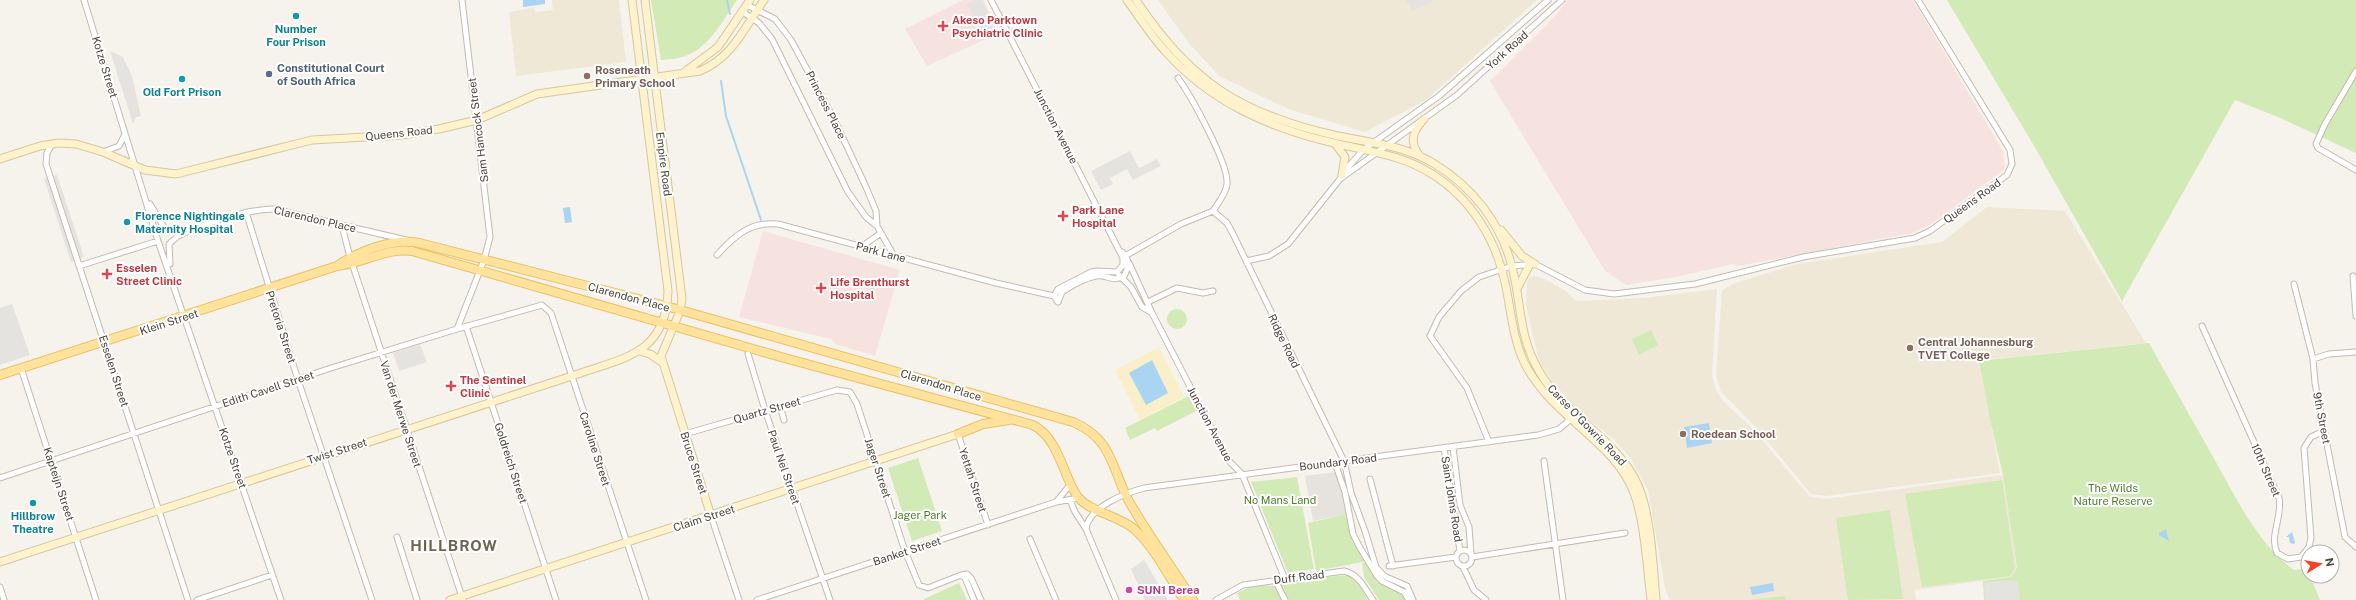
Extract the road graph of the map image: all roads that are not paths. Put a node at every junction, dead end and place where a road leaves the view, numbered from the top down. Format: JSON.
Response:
{"nodes":[{"id":1,"x":84,"y":0,"type":"edge"},
{"id":2,"x":462,"y":0,"type":"edge"},
{"id":3,"x":632,"y":0,"type":"edge"},
{"id":4,"x":645,"y":0,"type":"edge"},
{"id":5,"x":764,"y":0,"type":"edge"},
{"id":6,"x":990,"y":0,"type":"edge"},
{"id":7,"x":1128,"y":0,"type":"edge"},
{"id":8,"x":1136,"y":0,"type":"edge"},
{"id":9,"x":1548,"y":0,"type":"edge"},
{"id":10,"x":1562,"y":0,"type":"edge"},
{"id":11,"x":1918,"y":0,"type":"edge"},
{"id":12,"x":748,"y":2,"type":"edge"},
{"id":13,"x":757,"y":10,"type":"junction"},
{"id":14,"x":743,"y":12,"type":"junction"},
{"id":15,"x":752,"y":18,"type":"junction"},
{"id":16,"x":2356,"y":72,"type":"edge"},
{"id":17,"x":683,"y":73,"type":"junction"},
{"id":18,"x":654,"y":78,"type":"junction"},
{"id":19,"x":1178,"y":78,"type":"dead end"},
{"id":20,"x":640,"y":79,"type":"junction"},
{"id":21,"x":1445,"y":92,"type":"junction"},
{"id":22,"x":1451,"y":100,"type":"junction"},
{"id":23,"x":1424,"y":119,"type":"junction"},
{"id":24,"x":477,"y":120,"type":"junction"},
{"id":25,"x":125,"y":134,"type":"junction"},
{"id":26,"x":1373,"y":142,"type":"junction"},
{"id":27,"x":52,"y":144,"type":"junction"},
{"id":28,"x":1335,"y":144,"type":"junction"},
{"id":29,"x":1388,"y":145,"type":"junction"},
{"id":30,"x":1363,"y":150,"type":"junction"},
{"id":31,"x":103,"y":152,"type":"junction"},
{"id":32,"x":1378,"y":153,"type":"junction"},
{"id":33,"x":1419,"y":155,"type":"junction"},
{"id":34,"x":0,"y":159,"type":"edge"},
{"id":35,"x":136,"y":168,"type":"junction"},
{"id":36,"x":2356,"y":170,"type":"edge"},
{"id":37,"x":1341,"y":177,"type":"junction"},
{"id":38,"x":144,"y":193,"type":"junction"},
{"id":39,"x":1213,"y":211,"type":"junction"},
{"id":40,"x":246,"y":212,"type":"junction"},
{"id":41,"x":1495,"y":222,"type":"junction"},
{"id":42,"x":342,"y":226,"type":"junction"},
{"id":43,"x":877,"y":226,"type":"junction"},
{"id":44,"x":881,"y":232,"type":"junction"},
{"id":45,"x":183,"y":234,"type":"junction"},
{"id":46,"x":158,"y":241,"type":"junction"},
{"id":47,"x":409,"y":241,"type":"junction"},
{"id":48,"x":861,"y":247,"type":"junction"},
{"id":49,"x":717,"y":255,"type":"dead end"},
{"id":50,"x":894,"y":256,"type":"junction"},
{"id":51,"x":1125,"y":257,"type":"junction"},
{"id":52,"x":484,"y":260,"type":"junction"},
{"id":53,"x":351,"y":261,"type":"junction"},
{"id":54,"x":1246,"y":261,"type":"junction"},
{"id":55,"x":1129,"y":263,"type":"junction"},
{"id":56,"x":1532,"y":264,"type":"junction"},
{"id":57,"x":79,"y":266,"type":"junction"},
{"id":58,"x":1512,"y":266,"type":"junction"},
{"id":59,"x":1502,"y":269,"type":"junction"},
{"id":60,"x":480,"y":271,"type":"junction"},
{"id":61,"x":1117,"y":272,"type":"junction"},
{"id":62,"x":171,"y":275,"type":"junction"},
{"id":63,"x":2353,"y":276,"type":"dead end"},
{"id":64,"x":1120,"y":278,"type":"junction"},
{"id":65,"x":2294,"y":284,"type":"dead end"},
{"id":66,"x":269,"y":289,"type":"junction"},
{"id":67,"x":1213,"y":291,"type":"dead end"},
{"id":68,"x":1516,"y":291,"type":"junction"},
{"id":69,"x":1054,"y":296,"type":"junction"},
{"id":70,"x":1148,"y":302,"type":"junction"},
{"id":71,"x":538,"y":305,"type":"joint"},
{"id":72,"x":666,"y":306,"type":"junction"},
{"id":73,"x":680,"y":311,"type":"junction"},
{"id":74,"x":1152,"y":312,"type":"junction"},
{"id":75,"x":186,"y":316,"type":"junction"},
{"id":76,"x":2356,"y":316,"type":"edge"},
{"id":77,"x":662,"y":323,"type":"junction"},
{"id":78,"x":466,"y":326,"type":"junction"},
{"id":79,"x":2202,"y":326,"type":"dead end"},
{"id":80,"x":674,"y":327,"type":"junction"},
{"id":81,"x":457,"y":328,"type":"junction"},
{"id":82,"x":105,"y":341,"type":"junction"},
{"id":83,"x":640,"y":351,"type":"junction"},
{"id":84,"x":2356,"y":352,"type":"edge"},
{"id":85,"x":381,"y":353,"type":"junction"},
{"id":86,"x":748,"y":354,"type":"dead end"},
{"id":87,"x":2313,"y":359,"type":"junction"},
{"id":88,"x":663,"y":363,"type":"junction"},
{"id":89,"x":21,"y":368,"type":"junction"},
{"id":90,"x":0,"y":375,"type":"edge"},
{"id":91,"x":572,"y":376,"type":"junction"},
{"id":92,"x":298,"y":380,"type":"junction"},
{"id":93,"x":850,"y":392,"type":"joint"},
{"id":94,"x":490,"y":401,"type":"junction"},
{"id":95,"x":216,"y":406,"type":"junction"},
{"id":96,"x":780,"y":406,"type":"junction"},
{"id":97,"x":765,"y":410,"type":"junction"},
{"id":98,"x":1573,"y":417,"type":"junction"},
{"id":99,"x":784,"y":420,"type":"dead end"},
{"id":100,"x":1014,"y":420,"type":"junction"},
{"id":101,"x":406,"y":429,"type":"junction"},
{"id":102,"x":2324,"y":431,"type":"junction"},
{"id":103,"x":135,"y":434,"type":"junction"},
{"id":104,"x":685,"y":434,"type":"junction"},
{"id":105,"x":958,"y":434,"type":"junction"},
{"id":106,"x":1489,"y":442,"type":"junction"},
{"id":107,"x":1453,"y":447,"type":"junction"},
{"id":108,"x":1444,"y":448,"type":"junction"},
{"id":109,"x":323,"y":456,"type":"junction"},
{"id":110,"x":52,"y":461,"type":"junction"},
{"id":111,"x":1344,"y":461,"type":"junction"},
{"id":112,"x":1544,"y":461,"type":"dead end"},
{"id":113,"x":875,"y":462,"type":"junction"},
{"id":114,"x":1335,"y":463,"type":"junction"},
{"id":115,"x":1242,"y":474,"type":"junction"},
{"id":116,"x":0,"y":478,"type":"edge"},
{"id":117,"x":1370,"y":479,"type":"dead end"},
{"id":118,"x":242,"y":482,"type":"junction"},
{"id":119,"x":1070,"y":485,"type":"junction"},
{"id":120,"x":792,"y":490,"type":"junction"},
{"id":121,"x":1125,"y":493,"type":"junction"},
{"id":122,"x":1079,"y":498,"type":"junction"},
{"id":123,"x":1070,"y":500,"type":"junction"},
{"id":124,"x":1056,"y":502,"type":"junction"},
{"id":125,"x":159,"y":510,"type":"junction"},
{"id":126,"x":1099,"y":510,"type":"junction"},
{"id":127,"x":711,"y":516,"type":"junction"},
{"id":128,"x":988,"y":525,"type":"junction"},
{"id":129,"x":1086,"y":529,"type":"junction"},
{"id":130,"x":1625,"y":533,"type":"dead end"},
{"id":131,"x":397,"y":537,"type":"dead end"},
{"id":132,"x":76,"y":538,"type":"junction"},
{"id":133,"x":1030,"y":539,"type":"dead end"},
{"id":134,"x":626,"y":544,"type":"junction"},
{"id":135,"x":1555,"y":544,"type":"junction"},
{"id":136,"x":2356,"y":547,"type":"edge"},
{"id":137,"x":1460,"y":551,"type":"junction"},
{"id":138,"x":905,"y":552,"type":"junction"},
{"id":139,"x":1471,"y":555,"type":"junction"},
{"id":140,"x":1456,"y":557,"type":"junction"},
{"id":141,"x":0,"y":562,"type":"edge"},
{"id":142,"x":1463,"y":566,"type":"junction"},
{"id":143,"x":546,"y":569,"type":"junction"},
{"id":144,"x":272,"y":575,"type":"junction"},
{"id":145,"x":961,"y":575,"type":"junction"},
{"id":146,"x":823,"y":578,"type":"junction"},
{"id":147,"x":1285,"y":579,"type":"junction"},
{"id":148,"x":1274,"y":580,"type":"junction"},
{"id":149,"x":0,"y":587,"type":"edge"},
{"id":150,"x":1655,"y":587,"type":"junction"},
{"id":151,"x":462,"y":598,"type":"edge"},
{"id":152,"x":4,"y":600,"type":"edge"},
{"id":153,"x":96,"y":600,"type":"edge"},
{"id":154,"x":188,"y":600,"type":"edge"},
{"id":155,"x":197,"y":600,"type":"edge"},
{"id":156,"x":281,"y":600,"type":"edge"},
{"id":157,"x":372,"y":600,"type":"edge"},
{"id":158,"x":417,"y":600,"type":"edge"},
{"id":159,"x":450,"y":600,"type":"edge"},
{"id":160,"x":556,"y":600,"type":"edge"},
{"id":161,"x":646,"y":600,"type":"edge"},
{"id":162,"x":739,"y":600,"type":"edge"},
{"id":163,"x":757,"y":600,"type":"edge"},
{"id":164,"x":830,"y":600,"type":"edge"},
{"id":165,"x":974,"y":600,"type":"edge"},
{"id":166,"x":981,"y":600,"type":"edge"},
{"id":167,"x":1056,"y":600,"type":"edge"},
{"id":168,"x":1116,"y":600,"type":"edge"},
{"id":169,"x":1184,"y":600,"type":"edge"},
{"id":170,"x":1193,"y":600,"type":"edge"},
{"id":171,"x":1216,"y":600,"type":"edge"},
{"id":172,"x":1285,"y":600,"type":"edge"},
{"id":173,"x":1373,"y":600,"type":"edge"},
{"id":174,"x":1409,"y":600,"type":"edge"},
{"id":175,"x":1413,"y":600,"type":"edge"},
{"id":176,"x":1486,"y":600,"type":"edge"},
{"id":177,"x":1563,"y":600,"type":"edge"},
{"id":178,"x":1651,"y":600,"type":"edge"},
{"id":179,"x":1656,"y":600,"type":"edge"},
{"id":180,"x":1660,"y":600,"type":"edge"}],
"edges":[{"from":1,"to":25,"type":"street","name":"Kotze Street"},
{"from":2,"to":24,"type":"street","name":"Sam Hancock Street"},
{"from":3,"to":20,"type":"main road","name":"Empire Road"},
{"from":4,"to":18,"type":"main road","name":"Empire Road"},
{"from":5,"to":13,"type":"main road","name":"Queens Road"},
{"from":6,"to":51,"type":"street","name":"Junction Avenue"},
{"from":7,"to":28,"type":"main road","name":"Carse O'Gowrie Road"},
{"from":8,"to":26,"type":"main road","name":"Carse O'Gowrie Road"},
{"from":9,"to":21,"type":"street","name":"York Road"},
{"from":10,"to":22,"type":"street","name":"York Road"},
{"from":11,"to":56,"type":"street","name":"Queens Road"},
{"from":12,"to":13,"type":"street","name":"Princess Place"},
{"from":12,"to":14,"type":"main road","name":"Queens Road"},
{"from":13,"to":15,"type":"main road","name":"Queens Road"},
{"from":13,"to":43,"type":"street","name":"Princess Place"},
{"from":14,"to":15,"type":"street","name":"Princess Place"},
{"from":14,"to":17,"type":"main road","name":"Queens Road"},
{"from":15,"to":17,"type":"main road","name":"Queens Road"},
{"from":15,"to":43,"type":"street","name":"Princess Place"},
{"from":16,"to":36,"type":"street"},
{"from":17,"to":18,"type":"main road","name":"Queens Road"},
{"from":18,"to":20,"type":"main road","name":"Queens Road"},
{"from":18,"to":73,"type":"main road","name":"Empire Road"},
{"from":19,"to":39,"type":"street"},
{"from":20,"to":24,"type":"main road","name":"Queens Road"},
{"from":20,"to":72,"type":"main road","name":"Empire Road"},
{"from":21,"to":22,"type":"street"},
{"from":21,"to":26,"type":"street","name":"York Road"},
{"from":22,"to":23,"type":"street","name":"York Road"},
{"from":23,"to":29,"type":"street","name":"York Road"},
{"from":23,"to":33,"type":"main road"},
{"from":24,"to":35,"type":"main road","name":"Queens Road"},
{"from":24,"to":52,"type":"street","name":"Sam Hancock Street"},
{"from":25,"to":31,"type":"street"},
{"from":25,"to":35,"type":"street","name":"Kotze Street"},
{"from":26,"to":29,"type":"main road","name":"Carse O'Gowrie Road"},
{"from":26,"to":30,"type":"street","name":"York Road"},
{"from":27,"to":31,"type":"main road","name":"Queens Road"},
{"from":27,"to":34,"type":"main road","name":"Queens Road"},
{"from":27,"to":57,"type":"street","name":"Esselen Street"},
{"from":28,"to":30,"type":"main road","name":"Carse O'Gowrie Road"},
{"from":28,"to":37,"type":"main road"},
{"from":29,"to":32,"type":"street","name":"York Road"},
{"from":29,"to":33,"type":"main road","name":"Carse O'Gowrie Road"},
{"from":30,"to":32,"type":"main road","name":"Carse O'Gowrie Road"},
{"from":30,"to":37,"type":"street","name":"York Road"},
{"from":31,"to":35,"type":"main road","name":"Queens Road"},
{"from":32,"to":37,"type":"street","name":"York Road"},
{"from":32,"to":59,"type":"main road","name":"Carse O'Gowrie Road"},
{"from":33,"to":41,"type":"main road","name":"Carse O'Gowrie Road"},
{"from":35,"to":38,"type":"street","name":"Kotze Street"},
{"from":37,"to":54,"type":"street","name":"York Road"},
{"from":38,"to":45,"type":"street"},
{"from":38,"to":46,"type":"street","name":"Kotze Street"},
{"from":39,"to":51,"type":"street"},
{"from":39,"to":54,"type":"street","name":"Ridge Road"},
{"from":40,"to":42,"type":"street","name":"Clarendon Place"},
{"from":40,"to":45,"type":"street","name":"Clarendon Place"},
{"from":40,"to":66,"type":"street","name":"Pretoria Street"},
{"from":41,"to":56,"type":"main road"},
{"from":41,"to":58,"type":"main road","name":"Carse O'Gowrie Road"},
{"from":42,"to":47,"type":"street","name":"Clarendon Place"},
{"from":42,"to":53,"type":"street","name":"Van der Merwe Street"},
{"from":43,"to":44,"type":"street","name":"Princess Place"},
{"from":44,"to":48,"type":"street"},
{"from":44,"to":50,"type":"street","name":"Princess Place"},
{"from":45,"to":62,"type":"street","name":"Clarendon Place"},
{"from":46,"to":57,"type":"street"},
{"from":46,"to":62,"type":"street","name":"Kotze Street"},
{"from":47,"to":52,"type":"main road","name":"Clarendon Place"},
{"from":47,"to":53,"type":"main road","name":"Klein Street"},
{"from":48,"to":49,"type":"street","name":"Park Lane"},
{"from":48,"to":50,"type":"street","name":"Park Lane"},
{"from":50,"to":69,"type":"street","name":"Park Lane"},
{"from":51,"to":55,"type":"street"},
{"from":51,"to":61,"type":"street"},
{"from":52,"to":60,"type":"street"},
{"from":52,"to":72,"type":"main road","name":"Clarendon Place"},
{"from":53,"to":60,"type":"main road","name":"Clarendon Place"},
{"from":53,"to":66,"type":"main road","name":"Klein Street"},
{"from":53,"to":85,"type":"street","name":"Van der Merwe Street"},
{"from":54,"to":111,"type":"street","name":"Ridge Road"},
{"from":55,"to":64,"type":"street"},
{"from":55,"to":70,"type":"street","name":"Junction Avenue"},
{"from":56,"to":58,"type":"street"},
{"from":56,"to":68,"type":"main road"},
{"from":57,"to":82,"type":"street","name":"Esselen Street"},
{"from":58,"to":59,"type":"street"},
{"from":58,"to":68,"type":"main road","name":"Carse O'Gowrie Road"},
{"from":59,"to":98,"type":"main road","name":"Carse O'Gowrie Road"},
{"from":59,"to":106,"type":"street"},
{"from":60,"to":77,"type":"main road","name":"Clarendon Place"},
{"from":60,"to":81,"type":"street"},
{"from":61,"to":64,"type":"street","name":"Junction Avenue"},
{"from":61,"to":69,"type":"street"},
{"from":62,"to":75,"type":"street","name":"Kotze Street"},
{"from":63,"to":76,"type":"street"},
{"from":64,"to":69,"type":"street"},
{"from":64,"to":74,"type":"street","name":"Junction Avenue"},
{"from":65,"to":87,"type":"street","name":"9th Street"},
{"from":66,"to":75,"type":"main road","name":"Klein Street"},
{"from":66,"to":92,"type":"street","name":"Pretoria Street"},
{"from":67,"to":70,"type":"street"},
{"from":68,"to":98,"type":"main road","name":"Carse O'Gowrie Road"},
{"from":70,"to":74,"type":"street","name":"Junction Avenue"},
{"from":71,"to":78,"type":"street","name":"Edith Cavell Street"},
{"from":71,"to":91,"type":"street","name":"Caroline Street"},
{"from":72,"to":73,"type":"main road","name":"Clarendon Place"},
{"from":72,"to":77,"type":"main road","name":"Empire Road"},
{"from":73,"to":80,"type":"main road","name":"Empire Road"},
{"from":73,"to":121,"type":"main road","name":"Clarendon Place"},
{"from":74,"to":115,"type":"street","name":"Junction Avenue"},
{"from":75,"to":82,"type":"main road","name":"Klein Street"},
{"from":75,"to":95,"type":"street","name":"Kotze Street"},
{"from":77,"to":80,"type":"main road","name":"Clarendon Place"},
{"from":77,"to":83,"type":"main road","name":"Twist Street"},
{"from":78,"to":81,"type":"street","name":"Edith Cavell Street"},
{"from":78,"to":94,"type":"street","name":"Goldreich Street"},
{"from":79,"to":102,"type":"street","name":"10th Street"},
{"from":80,"to":88,"type":"main road","name":"Bruce Street"},
{"from":80,"to":100,"type":"main road","name":"Clarendon Place"},
{"from":81,"to":85,"type":"street","name":"Edith Cavell Street"},
{"from":82,"to":89,"type":"main road","name":"Klein Street"},
{"from":82,"to":103,"type":"street","name":"Esselen Street"},
{"from":83,"to":88,"type":"main road"},
{"from":83,"to":91,"type":"main road","name":"Twist Street"},
{"from":84,"to":87,"type":"street"},
{"from":85,"to":92,"type":"street","name":"Edith Cavell Street"},
{"from":85,"to":101,"type":"street","name":"Van der Merwe Street"},
{"from":86,"to":97,"type":"street","name":"Paul Nel Street"},
{"from":87,"to":102,"type":"street","name":"9th Street"},
{"from":88,"to":104,"type":"main road","name":"Bruce Street"},
{"from":89,"to":90,"type":"main road","name":"Klein Street"},
{"from":89,"to":110,"type":"street","name":"Kapteijn Street"},
{"from":91,"to":94,"type":"main road","name":"Twist Street"},
{"from":91,"to":134,"type":"street","name":"Caroline Street"},
{"from":92,"to":95,"type":"street","name":"Edith Cavell Street"},
{"from":92,"to":109,"type":"street","name":"Pretoria Street"},
{"from":93,"to":96,"type":"street","name":"Quartz Street"},
{"from":93,"to":113,"type":"street","name":"Jager Street"},
{"from":94,"to":101,"type":"main road","name":"Twist Street"},
{"from":94,"to":143,"type":"street","name":"Goldreich Street"},
{"from":95,"to":103,"type":"street","name":"Edith Cavell Street"},
{"from":95,"to":118,"type":"street","name":"Kotze Street"},
{"from":96,"to":97,"type":"street","name":"Quartz Street"},
{"from":96,"to":99,"type":"street"},
{"from":97,"to":104,"type":"street","name":"Quartz Street"},
{"from":97,"to":120,"type":"street","name":"Paul Nel Street"},
{"from":98,"to":106,"type":"street","name":"Boundary Road"},
{"from":98,"to":150,"type":"main road","name":"Carse O'Gowrie Road"},
{"from":98,"to":178,"type":"main road","name":"Carse O'Gowrie Road"},
{"from":100,"to":105,"type":"main road"},
{"from":100,"to":119,"type":"main road","name":"Clarendon Place"},
{"from":101,"to":109,"type":"main road","name":"Twist Street"},
{"from":101,"to":151,"type":"street","name":"Van der Merwe Street"},
{"from":102,"to":136,"type":"street","name":"9th Street"},
{"from":103,"to":110,"type":"street","name":"Edith Cavell Street"},
{"from":103,"to":125,"type":"street","name":"Esselen Street"},
{"from":104,"to":127,"type":"main road","name":"Bruce Street"},
{"from":105,"to":113,"type":"main road","name":"Claim Street"},
{"from":105,"to":128,"type":"street","name":"Yettah Street"},
{"from":106,"to":107,"type":"street","name":"Boundary Road"},
{"from":107,"to":108,"type":"street","name":"Boundary Road"},
{"from":107,"to":139,"type":"street","name":"Saint Johns Road"},
{"from":108,"to":111,"type":"street","name":"Boundary Road"},
{"from":108,"to":137,"type":"street","name":"Saint Johns Road"},
{"from":109,"to":118,"type":"main road","name":"Twist Street"},
{"from":109,"to":157,"type":"street","name":"Pretoria Street"},
{"from":110,"to":116,"type":"street","name":"Edith Cavell Street"},
{"from":110,"to":132,"type":"street","name":"Kapteijn Street"},
{"from":111,"to":114,"type":"street","name":"Boundary Road"},
{"from":111,"to":175,"type":"street","name":"Ridge Road"},
{"from":112,"to":135,"type":"street"},
{"from":113,"to":120,"type":"main road","name":"Claim Street"},
{"from":113,"to":138,"type":"street","name":"Jager Street"},
{"from":114,"to":115,"type":"street","name":"Boundary Road"},
{"from":114,"to":174,"type":"street"},
{"from":115,"to":121,"type":"street","name":"Boundary Road"},
{"from":115,"to":147,"type":"street","name":"Junction Avenue"},
{"from":117,"to":140,"type":"street"},
{"from":118,"to":125,"type":"main road","name":"Twist Street"},
{"from":118,"to":144,"type":"street","name":"Kotze Street"},
{"from":119,"to":122,"type":"main road","name":"Clarendon Place"},
{"from":119,"to":124,"type":"street"},
{"from":120,"to":127,"type":"main road","name":"Claim Street"},
{"from":120,"to":146,"type":"street","name":"Paul Nel Street"},
{"from":121,"to":126,"type":"street","name":"Boundary Road"},
{"from":121,"to":170,"type":"main road","name":"Clarendon Place"},
{"from":122,"to":123,"type":"street","name":"Banket Street"},
{"from":122,"to":126,"type":"main road"},
{"from":123,"to":124,"type":"street","name":"Banket Street"},
{"from":123,"to":129,"type":"street"},
{"from":124,"to":128,"type":"street","name":"Banket Street"},
{"from":125,"to":132,"type":"main road","name":"Twist Street"},
{"from":125,"to":154,"type":"street","name":"Esselen Street"},
{"from":126,"to":129,"type":"street","name":"Boundary Road"},
{"from":126,"to":169,"type":"main road"},
{"from":127,"to":134,"type":"main road","name":"Claim Street"},
{"from":127,"to":162,"type":"street","name":"Bruce Street"},
{"from":128,"to":138,"type":"street","name":"Banket Street"},
{"from":129,"to":168,"type":"street"},
{"from":130,"to":135,"type":"street"},
{"from":131,"to":158,"type":"street"},
{"from":132,"to":141,"type":"main road","name":"Twist Street"},
{"from":132,"to":153,"type":"street","name":"Kapteijn Street"},
{"from":133,"to":167,"type":"street"},
{"from":134,"to":143,"type":"main road","name":"Claim Street"},
{"from":134,"to":161,"type":"street","name":"Caroline Street"},
{"from":135,"to":139,"type":"street"},
{"from":135,"to":177,"type":"street"},
{"from":137,"to":139,"type":"street"},
{"from":137,"to":140,"type":"street"},
{"from":138,"to":145,"type":"street","name":"Jager Street"},
{"from":138,"to":146,"type":"street","name":"Banket Street"},
{"from":139,"to":142,"type":"street"},
{"from":140,"to":142,"type":"street"},
{"from":142,"to":176,"type":"street"},
{"from":143,"to":151,"type":"main road","name":"Claim Street"},
{"from":143,"to":160,"type":"street","name":"Goldreich Street"},
{"from":144,"to":155,"type":"street"},
{"from":144,"to":156,"type":"street","name":"Kotze Street"},
{"from":145,"to":165,"type":"street"},
{"from":145,"to":166,"type":"street"},
{"from":146,"to":163,"type":"street","name":"Banket Street"},
{"from":146,"to":164,"type":"street"},
{"from":147,"to":148,"type":"street","name":"Duff Road"},
{"from":147,"to":173,"type":"street","name":"Duff Road"},
{"from":148,"to":171,"type":"street","name":"Duff Road"},
{"from":148,"to":172,"type":"street"},
{"from":149,"to":152,"type":"street"},
{"from":150,"to":179,"type":"main road","name":"Carse O'Gowrie Road"},
{"from":150,"to":180,"type":"main road"},
{"from":151,"to":159,"type":"main road","name":"Claim Street"}]}
